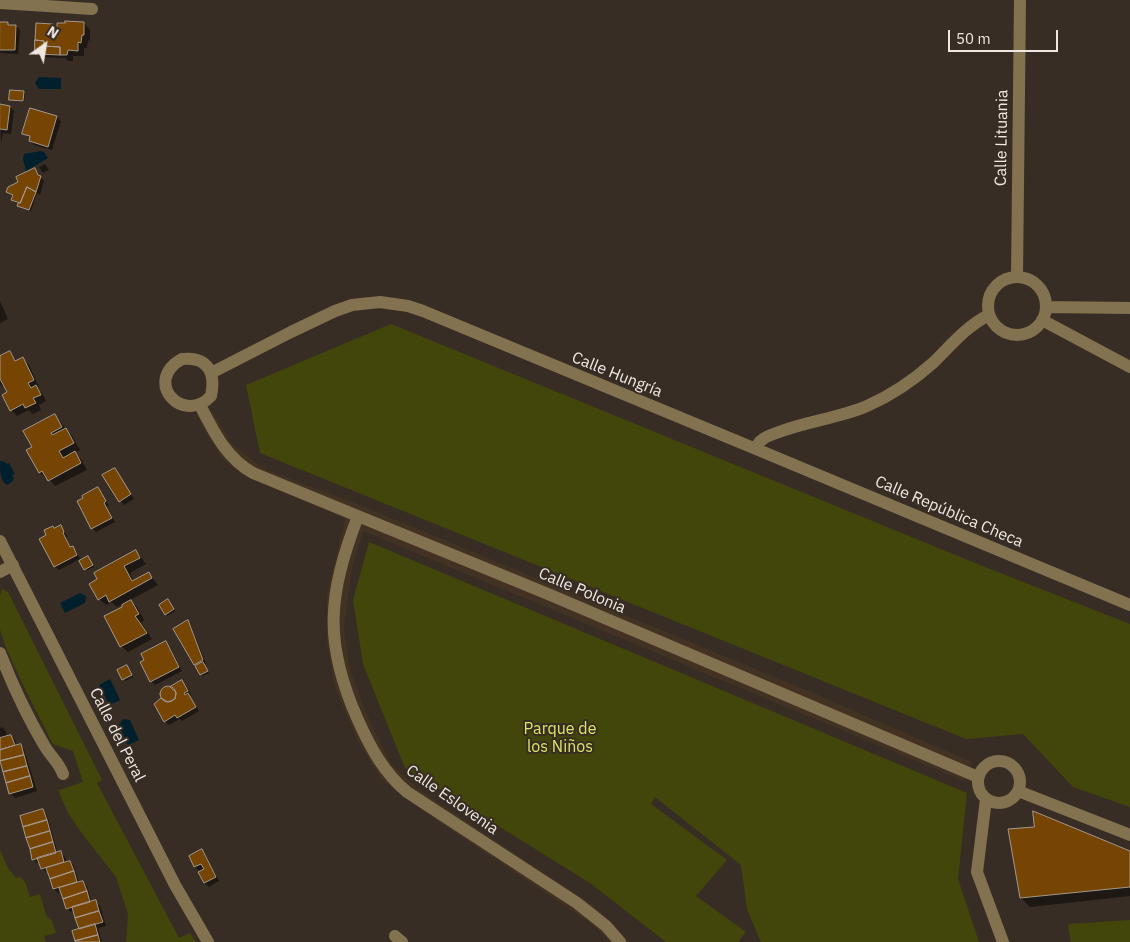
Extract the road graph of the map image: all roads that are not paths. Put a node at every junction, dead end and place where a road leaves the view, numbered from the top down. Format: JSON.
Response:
{"nodes":[{"id":1,"x":1020,"y":0,"type":"edge"},
{"id":2,"x":0,"y":3,"type":"edge"},
{"id":3,"x":92,"y":8,"type":"dead end"},
{"id":4,"x":1017,"y":277,"type":"junction"},
{"id":5,"x":1046,"y":307,"type":"junction"},
{"id":6,"x":1130,"y":308,"type":"edge"},
{"id":7,"x":990,"y":315,"type":"junction"},
{"id":8,"x":1042,"y":320,"type":"junction"},
{"id":9,"x":1130,"y":367,"type":"edge"},
{"id":10,"x":212,"y":373,"type":"junction"},
{"id":11,"x":200,"y":405,"type":"junction"},
{"id":12,"x":756,"y":449,"type":"junction"},
{"id":13,"x":358,"y":516,"type":"junction"},
{"id":14,"x":0,"y":541,"type":"edge"},
{"id":15,"x":13,"y":565,"type":"junction"},
{"id":16,"x":0,"y":572,"type":"edge"},
{"id":17,"x":1130,"y":605,"type":"edge"},
{"id":18,"x":0,"y":653,"type":"edge"},
{"id":19,"x":63,"y":774,"type":"dead end"},
{"id":20,"x":978,"y":777,"type":"junction"},
{"id":21,"x":1018,"y":791,"type":"junction"},
{"id":22,"x":986,"y":799,"type":"junction"},
{"id":23,"x":1130,"y":835,"type":"edge"},
{"id":24,"x":208,"y":942,"type":"edge"},
{"id":25,"x":620,"y":942,"type":"edge"},
{"id":26,"x":1003,"y":942,"type":"edge"}],
"edges":[{"from":1,"to":4,"type":"street","name":"Calle Lituania"},
{"from":2,"to":3,"type":"street"},
{"from":4,"to":5,"type":"street"},
{"from":4,"to":7,"type":"street"},
{"from":5,"to":6,"type":"street"},
{"from":5,"to":8,"type":"street"},
{"from":7,"to":8,"type":"street"},
{"from":7,"to":12,"type":"street"},
{"from":8,"to":9,"type":"street"},
{"from":10,"to":11,"type":"street"},
{"from":10,"to":11,"type":"street"},
{"from":10,"to":12,"type":"street","name":"Calle Hungría"},
{"from":11,"to":13,"type":"street","name":"Calle Polonia"},
{"from":12,"to":17,"type":"street","name":"Calle República Checa"},
{"from":13,"to":20,"type":"street","name":"Calle Polonia"},
{"from":13,"to":25,"type":"street","name":"Calle Eslovenia"},
{"from":14,"to":15,"type":"street","name":"Calle del Peral"},
{"from":15,"to":16,"type":"street"},
{"from":15,"to":24,"type":"street","name":"Calle del Peral"},
{"from":18,"to":19,"type":"street"},
{"from":20,"to":21,"type":"street"},
{"from":20,"to":22,"type":"street"},
{"from":21,"to":22,"type":"street"},
{"from":21,"to":23,"type":"street"},
{"from":22,"to":26,"type":"street"}]}
